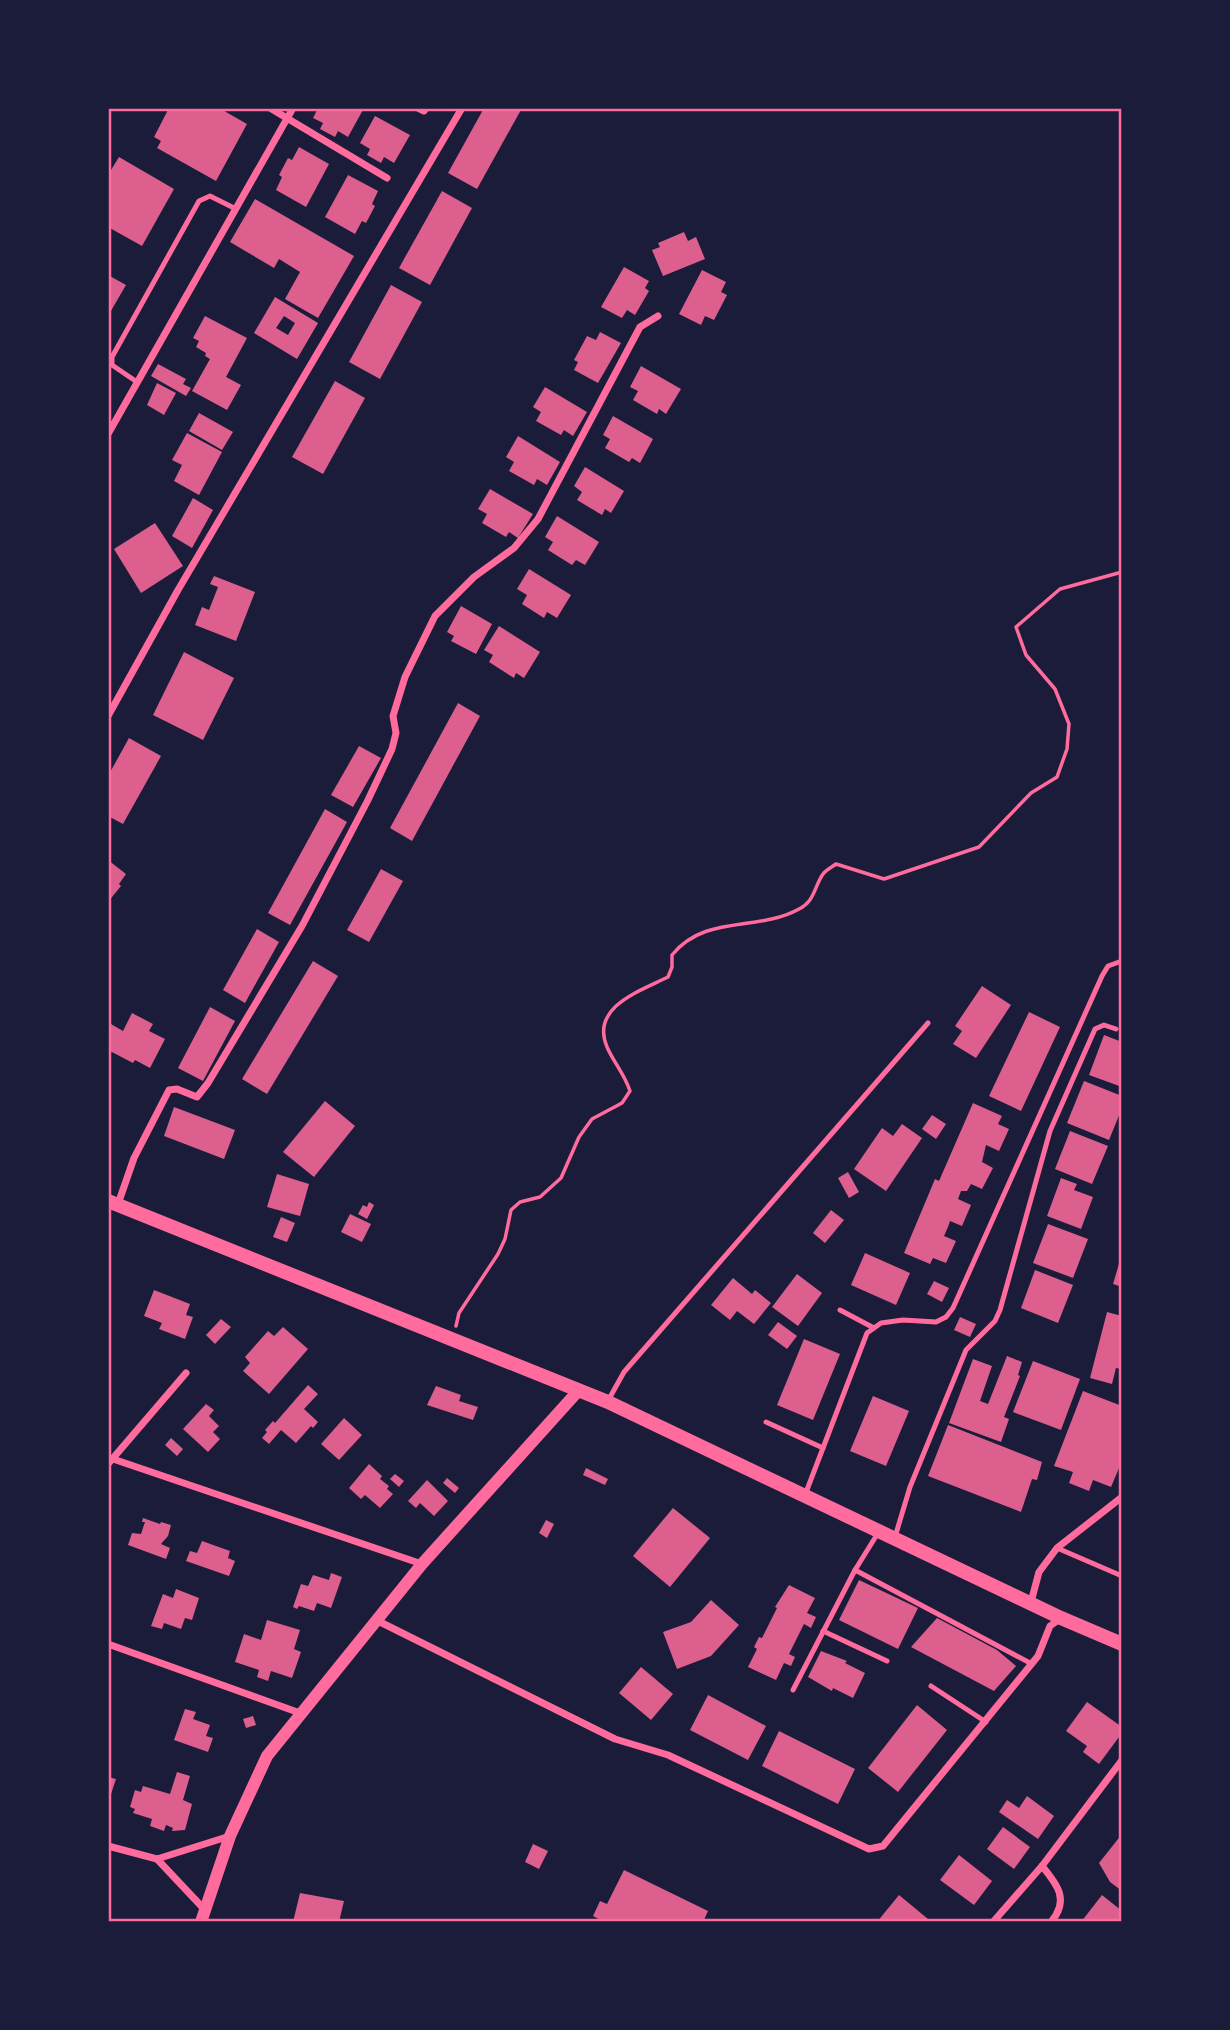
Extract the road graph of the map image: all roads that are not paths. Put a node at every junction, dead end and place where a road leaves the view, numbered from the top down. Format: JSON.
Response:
{"nodes":[{"id":1,"x":270,"y":108,"type":"edge"},
{"id":2,"x":293,"y":108,"type":"edge"},
{"id":3,"x":418,"y":108,"type":"edge"},
{"id":4,"x":426,"y":108,"type":"edge"},
{"id":5,"x":462,"y":108,"type":"edge"},
{"id":6,"x":286,"y":120,"type":"junction"},
{"id":7,"x":387,"y":178,"type":"dead end"},
{"id":8,"x":236,"y":209,"type":"junction"},
{"id":9,"x":658,"y":317,"type":"dead end"},
{"id":10,"x":138,"y":382,"type":"junction"},
{"id":11,"x":108,"y":434,"type":"edge"},
{"id":12,"x":108,"y":716,"type":"edge"},
{"id":13,"x":1122,"y":961,"type":"edge"},
{"id":14,"x":928,"y":1023,"type":"dead end"},
{"id":15,"x":1116,"y":1029,"type":"dead end"},
{"id":16,"x":113,"y":1202,"type":"edge"},
{"id":17,"x":840,"y":1310,"type":"dead end"},
{"id":18,"x":874,"y":1328,"type":"junction"},
{"id":19,"x":186,"y":1373,"type":"dead end"},
{"id":20,"x":579,"y":1390,"type":"junction"},
{"id":21,"x":608,"y":1402,"type":"junction"},
{"id":22,"x":766,"y":1422,"type":"dead end"},
{"id":23,"x":823,"y":1447,"type":"junction"},
{"id":24,"x":111,"y":1462,"type":"edge"},
{"id":25,"x":805,"y":1495,"type":"junction"},
{"id":26,"x":1122,"y":1497,"type":"edge"},
{"id":27,"x":880,"y":1530,"type":"junction"},
{"id":28,"x":895,"y":1537,"type":"junction"},
{"id":29,"x":1057,"y":1548,"type":"junction"},
{"id":30,"x":422,"y":1564,"type":"junction"},
{"id":31,"x":855,"y":1570,"type":"junction"},
{"id":32,"x":1121,"y":1576,"type":"edge"},
{"id":33,"x":1031,"y":1602,"type":"junction"},
{"id":34,"x":1061,"y":1618,"type":"junction"},
{"id":35,"x":378,"y":1621,"type":"junction"},
{"id":36,"x":823,"y":1631,"type":"junction"},
{"id":37,"x":108,"y":1644,"type":"edge"},
{"id":38,"x":1122,"y":1644,"type":"edge"},
{"id":39,"x":887,"y":1661,"type":"dead end"},
{"id":40,"x":1032,"y":1664,"type":"junction"},
{"id":41,"x":931,"y":1686,"type":"dead end"},
{"id":42,"x":793,"y":1690,"type":"dead end"},
{"id":43,"x":300,"y":1713,"type":"junction"},
{"id":44,"x":986,"y":1722,"type":"junction"},
{"id":45,"x":1122,"y":1760,"type":"edge"},
{"id":46,"x":230,"y":1836,"type":"junction"},
{"id":47,"x":108,"y":1846,"type":"edge"},
{"id":48,"x":157,"y":1858,"type":"junction"},
{"id":49,"x":1042,"y":1866,"type":"junction"},
{"id":50,"x":203,"y":1916,"type":"edge"},
{"id":51,"x":993,"y":1922,"type":"edge"},
{"id":52,"x":1051,"y":1922,"type":"edge"}],
"edges":[{"from":1,"to":6,"type":"street"},
{"from":2,"to":6,"type":"street"},
{"from":3,"to":4,"type":"street"},
{"from":5,"to":12,"type":"street"},
{"from":6,"to":7,"type":"street"},
{"from":6,"to":8,"type":"street"},
{"from":8,"to":10,"type":"street"},
{"from":8,"to":10,"type":"lane"},
{"from":9,"to":16,"type":"street"},
{"from":10,"to":11,"type":"street"},
{"from":13,"to":18,"type":"lane"},
{"from":14,"to":21,"type":"lane"},
{"from":15,"to":28,"type":"lane"},
{"from":16,"to":20,"type":"main road"},
{"from":17,"to":18,"type":"lane"},
{"from":18,"to":23,"type":"lane"},
{"from":19,"to":24,"type":"street"},
{"from":20,"to":21,"type":"main road"},
{"from":20,"to":30,"type":"street"},
{"from":21,"to":25,"type":"main road"},
{"from":22,"to":23,"type":"lane"},
{"from":23,"to":25,"type":"lane"},
{"from":24,"to":30,"type":"street"},
{"from":25,"to":27,"type":"main road"},
{"from":26,"to":29,"type":"street"},
{"from":27,"to":28,"type":"main road"},
{"from":27,"to":31,"type":"lane"},
{"from":28,"to":33,"type":"main road"},
{"from":29,"to":32,"type":"lane"},
{"from":29,"to":33,"type":"street"},
{"from":30,"to":35,"type":"street"},
{"from":31,"to":36,"type":"lane"},
{"from":31,"to":40,"type":"lane"},
{"from":33,"to":34,"type":"main road"},
{"from":34,"to":38,"type":"main road"},
{"from":34,"to":40,"type":"street"},
{"from":35,"to":43,"type":"street"},
{"from":35,"to":44,"type":"street"},
{"from":36,"to":39,"type":"lane"},
{"from":36,"to":42,"type":"lane"},
{"from":37,"to":43,"type":"street"},
{"from":40,"to":44,"type":"street"},
{"from":41,"to":44,"type":"lane"},
{"from":43,"to":46,"type":"street"},
{"from":45,"to":49,"type":"street"},
{"from":46,"to":48,"type":"street"},
{"from":46,"to":50,"type":"street"},
{"from":47,"to":48,"type":"street"},
{"from":48,"to":50,"type":"street"},
{"from":49,"to":51,"type":"street"},
{"from":49,"to":52,"type":"street"}]}
